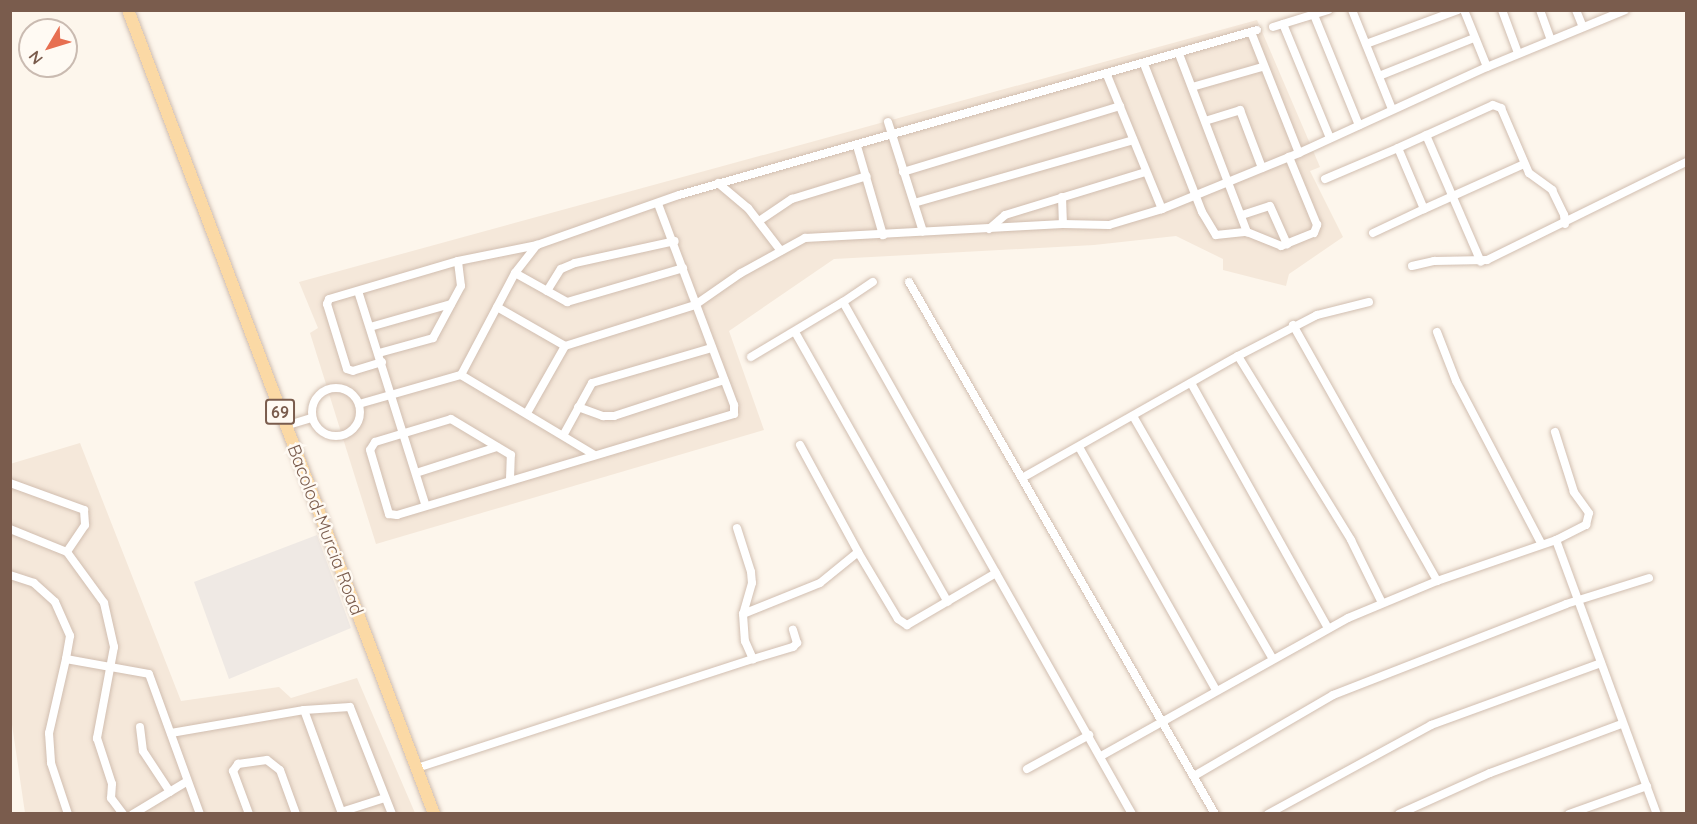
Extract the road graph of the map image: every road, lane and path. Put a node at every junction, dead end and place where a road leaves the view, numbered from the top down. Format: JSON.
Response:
{"nodes":[{"id":1,"x":128,"y":10,"type":"edge"},
{"id":2,"x":1328,"y":10,"type":"edge"},
{"id":3,"x":1352,"y":10,"type":"edge"},
{"id":4,"x":1458,"y":10,"type":"edge"},
{"id":5,"x":1464,"y":10,"type":"edge"},
{"id":6,"x":1502,"y":10,"type":"edge"},
{"id":7,"x":1540,"y":10,"type":"edge"},
{"id":8,"x":1576,"y":10,"type":"edge"},
{"id":9,"x":1620,"y":11,"type":"edge"},
{"id":10,"x":1314,"y":15,"type":"junction"},
{"id":11,"x":1283,"y":24,"type":"junction"},
{"id":12,"x":1273,"y":27,"type":"dead end"},
{"id":13,"x":1583,"y":27,"type":"junction"},
{"id":14,"x":1474,"y":38,"type":"junction"},
{"id":15,"x":1551,"y":40,"type":"junction"},
{"id":16,"x":1366,"y":44,"type":"junction"},
{"id":17,"x":1518,"y":53,"type":"junction"},
{"id":18,"x":1179,"y":54,"type":"junction"},
{"id":19,"x":1144,"y":64,"type":"junction"},
{"id":20,"x":1262,"y":67,"type":"junction"},
{"id":21,"x":1487,"y":67,"type":"junction"},
{"id":22,"x":1107,"y":75,"type":"junction"},
{"id":23,"x":1379,"y":76,"type":"junction"},
{"id":24,"x":1192,"y":87,"type":"junction"},
{"id":25,"x":1120,"y":106,"type":"junction"},
{"id":26,"x":1392,"y":109,"type":"junction"},
{"id":27,"x":1205,"y":121,"type":"junction"},
{"id":28,"x":888,"y":122,"type":"dead end"},
{"id":29,"x":1359,"y":125,"type":"junction"},
{"id":30,"x":1426,"y":135,"type":"junction"},
{"id":31,"x":892,"y":136,"type":"junction"},
{"id":32,"x":1330,"y":138,"type":"junction"},
{"id":33,"x":1133,"y":140,"type":"junction"},
{"id":34,"x":857,"y":146,"type":"junction"},
{"id":35,"x":1398,"y":148,"type":"junction"},
{"id":36,"x":1299,"y":153,"type":"junction"},
{"id":37,"x":1289,"y":157,"type":"junction"},
{"id":38,"x":1686,"y":162,"type":"edge"},
{"id":39,"x":1524,"y":164,"type":"junction"},
{"id":40,"x":1262,"y":168,"type":"junction"},
{"id":41,"x":1146,"y":171,"type":"junction"},
{"id":42,"x":903,"y":172,"type":"junction"},
{"id":43,"x":867,"y":176,"type":"junction"},
{"id":44,"x":1325,"y":179,"type":"dead end"},
{"id":45,"x":1229,"y":181,"type":"junction"},
{"id":46,"x":718,"y":183,"type":"junction"},
{"id":47,"x":1195,"y":194,"type":"junction"},
{"id":48,"x":1453,"y":196,"type":"junction"},
{"id":49,"x":1062,"y":197,"type":"junction"},
{"id":50,"x":914,"y":203,"type":"junction"},
{"id":51,"x":658,"y":204,"type":"junction"},
{"id":52,"x":1162,"y":209,"type":"junction"},
{"id":53,"x":1424,"y":209,"type":"junction"},
{"id":54,"x":1242,"y":215,"type":"junction"},
{"id":55,"x":759,"y":221,"type":"junction"},
{"id":56,"x":1063,"y":224,"type":"junction"},
{"id":57,"x":1565,"y":224,"type":"junction"},
{"id":58,"x":989,"y":229,"type":"junction"},
{"id":59,"x":923,"y":232,"type":"junction"},
{"id":60,"x":1248,"y":232,"type":"junction"},
{"id":61,"x":1373,"y":233,"type":"dead end"},
{"id":62,"x":883,"y":235,"type":"junction"},
{"id":63,"x":675,"y":241,"type":"junction"},
{"id":64,"x":1287,"y":244,"type":"junction"},
{"id":65,"x":537,"y":245,"type":"junction"},
{"id":66,"x":781,"y":251,"type":"junction"},
{"id":67,"x":458,"y":261,"type":"junction"},
{"id":68,"x":1481,"y":262,"type":"junction"},
{"id":69,"x":1412,"y":266,"type":"dead end"},
{"id":70,"x":683,"y":268,"type":"junction"},
{"id":71,"x":515,"y":273,"type":"junction"},
{"id":72,"x":873,"y":282,"type":"dead end"},
{"id":73,"x":909,"y":282,"type":"dead end"},
{"id":74,"x":358,"y":291,"type":"junction"},
{"id":75,"x":547,"y":291,"type":"junction"},
{"id":76,"x":843,"y":302,"type":"junction"},
{"id":77,"x":1369,"y":302,"type":"dead end"},
{"id":78,"x":451,"y":304,"type":"junction"},
{"id":79,"x":694,"y":305,"type":"junction"},
{"id":80,"x":497,"y":307,"type":"junction"},
{"id":81,"x":1293,"y":325,"type":"junction"},
{"id":82,"x":370,"y":327,"type":"junction"},
{"id":83,"x":795,"y":332,"type":"junction"},
{"id":84,"x":1437,"y":332,"type":"dead end"},
{"id":85,"x":565,"y":346,"type":"junction"},
{"id":86,"x":712,"y":348,"type":"junction"},
{"id":87,"x":379,"y":353,"type":"junction"},
{"id":88,"x":1238,"y":356,"type":"junction"},
{"id":89,"x":751,"y":357,"type":"dead end"},
{"id":90,"x":382,"y":362,"type":"junction"},
{"id":91,"x":461,"y":375,"type":"junction"},
{"id":92,"x":724,"y":380,"type":"junction"},
{"id":93,"x":1191,"y":383,"type":"junction"},
{"id":94,"x":391,"y":392,"type":"junction"},
{"id":95,"x":359,"y":404,"type":"junction"},
{"id":96,"x":578,"y":407,"type":"junction"},
{"id":97,"x":527,"y":413,"type":"junction"},
{"id":98,"x":1133,"y":416,"type":"junction"},
{"id":99,"x":312,"y":418,"type":"junction"},
{"id":100,"x":285,"y":426,"type":"junction"},
{"id":101,"x":1555,"y":432,"type":"dead end"},
{"id":102,"x":404,"y":434,"type":"junction"},
{"id":103,"x":564,"y":434,"type":"junction"},
{"id":104,"x":800,"y":445,"type":"dead end"},
{"id":105,"x":497,"y":447,"type":"junction"},
{"id":106,"x":1079,"y":447,"type":"junction"},
{"id":107,"x":593,"y":454,"type":"junction"},
{"id":108,"x":416,"y":473,"type":"junction"},
{"id":109,"x":1022,"y":478,"type":"junction"},
{"id":110,"x":510,"y":479,"type":"junction"},
{"id":111,"x":10,"y":483,"type":"edge"},
{"id":112,"x":425,"y":504,"type":"junction"},
{"id":113,"x":737,"y":528,"type":"dead end"},
{"id":114,"x":10,"y":529,"type":"edge"},
{"id":115,"x":1556,"y":540,"type":"junction"},
{"id":116,"x":1541,"y":543,"type":"junction"},
{"id":117,"x":68,"y":552,"type":"junction"},
{"id":118,"x":858,"y":552,"type":"junction"},
{"id":119,"x":996,"y":573,"type":"junction"},
{"id":120,"x":10,"y":575,"type":"edge"},
{"id":121,"x":1650,"y":578,"type":"dead end"},
{"id":122,"x":1437,"y":581,"type":"junction"},
{"id":123,"x":1578,"y":600,"type":"junction"},
{"id":124,"x":948,"y":602,"type":"junction"},
{"id":125,"x":1382,"y":603,"type":"junction"},
{"id":126,"x":743,"y":614,"type":"junction"},
{"id":127,"x":1328,"y":628,"type":"junction"},
{"id":128,"x":793,"y":630,"type":"dead end"},
{"id":129,"x":1272,"y":658,"type":"junction"},
{"id":130,"x":66,"y":659,"type":"junction"},
{"id":131,"x":753,"y":659,"type":"junction"},
{"id":132,"x":1601,"y":663,"type":"junction"},
{"id":133,"x":108,"y":669,"type":"junction"},
{"id":134,"x":1216,"y":690,"type":"junction"},
{"id":135,"x":304,"y":710,"type":"junction"},
{"id":136,"x":1161,"y":721,"type":"junction"},
{"id":137,"x":1622,"y":724,"type":"junction"},
{"id":138,"x":140,"y":727,"type":"dead end"},
{"id":139,"x":171,"y":733,"type":"junction"},
{"id":140,"x":1089,"y":735,"type":"junction"},
{"id":141,"x":1101,"y":756,"type":"junction"},
{"id":142,"x":417,"y":768,"type":"junction"},
{"id":143,"x":1027,"y":769,"type":"dead end"},
{"id":144,"x":1194,"y":776,"type":"junction"},
{"id":145,"x":186,"y":782,"type":"junction"},
{"id":146,"x":1647,"y":786,"type":"junction"},
{"id":147,"x":170,"y":792,"type":"junction"},
{"id":148,"x":385,"y":798,"type":"junction"},
{"id":149,"x":68,"y":813,"type":"edge"},
{"id":150,"x":123,"y":813,"type":"edge"},
{"id":151,"x":133,"y":813,"type":"edge"},
{"id":152,"x":200,"y":813,"type":"edge"},
{"id":153,"x":249,"y":813,"type":"edge"},
{"id":154,"x":296,"y":813,"type":"edge"},
{"id":155,"x":342,"y":813,"type":"edge"},
{"id":156,"x":392,"y":813,"type":"edge"},
{"id":157,"x":434,"y":813,"type":"edge"},
{"id":158,"x":1132,"y":813,"type":"edge"},
{"id":159,"x":1215,"y":813,"type":"edge"},
{"id":160,"x":1268,"y":813,"type":"edge"},
{"id":161,"x":1399,"y":813,"type":"edge"},
{"id":162,"x":1569,"y":813,"type":"edge"},
{"id":163,"x":1657,"y":813,"type":"edge"}],
"edges":[{"from":1,"to":100,"type":"main road","name":"Bacolod-Murcia Road","number":"69"},
{"from":2,"to":10,"type":"street"},
{"from":3,"to":16,"type":"street"},
{"from":4,"to":16,"type":"street"},
{"from":5,"to":14,"type":"street"},
{"from":6,"to":17,"type":"street"},
{"from":7,"to":15,"type":"street"},
{"from":8,"to":13,"type":"street"},
{"from":9,"to":13,"type":"street"},
{"from":10,"to":11,"type":"street"},
{"from":10,"to":29,"type":"street"},
{"from":11,"to":12,"type":"street"},
{"from":11,"to":32,"type":"street"},
{"from":13,"to":15,"type":"street"},
{"from":14,"to":21,"type":"street"},
{"from":14,"to":23,"type":"street"},
{"from":15,"to":17,"type":"street"},
{"from":16,"to":23,"type":"street"},
{"from":17,"to":21,"type":"street"},
{"from":18,"to":19,"type":"street"},
{"from":18,"to":20,"type":"street"},
{"from":18,"to":24,"type":"street"},
{"from":19,"to":22,"type":"street"},
{"from":19,"to":47,"type":"street"},
{"from":20,"to":24,"type":"street"},
{"from":20,"to":36,"type":"street"},
{"from":21,"to":26,"type":"street"},
{"from":22,"to":25,"type":"street"},
{"from":22,"to":31,"type":"street"},
{"from":23,"to":26,"type":"street"},
{"from":24,"to":27,"type":"street"},
{"from":25,"to":33,"type":"street"},
{"from":25,"to":42,"type":"street"},
{"from":26,"to":29,"type":"street"},
{"from":27,"to":40,"type":"street"},
{"from":27,"to":45,"type":"street"},
{"from":28,"to":31,"type":"street"},
{"from":29,"to":32,"type":"street"},
{"from":30,"to":35,"type":"street"},
{"from":30,"to":39,"type":"street"},
{"from":30,"to":48,"type":"street"},
{"from":31,"to":34,"type":"street"},
{"from":31,"to":42,"type":"street"},
{"from":32,"to":36,"type":"street"},
{"from":33,"to":41,"type":"street"},
{"from":33,"to":50,"type":"street"},
{"from":34,"to":43,"type":"street"},
{"from":34,"to":46,"type":"street"},
{"from":35,"to":44,"type":"street"},
{"from":35,"to":53,"type":"street"},
{"from":36,"to":37,"type":"street"},
{"from":37,"to":40,"type":"street"},
{"from":37,"to":64,"type":"street"},
{"from":38,"to":57,"type":"street"},
{"from":39,"to":48,"type":"street"},
{"from":39,"to":57,"type":"street"},
{"from":40,"to":45,"type":"street"},
{"from":41,"to":49,"type":"street"},
{"from":41,"to":52,"type":"street"},
{"from":42,"to":50,"type":"street"},
{"from":43,"to":55,"type":"street"},
{"from":43,"to":62,"type":"street"},
{"from":45,"to":47,"type":"street"},
{"from":45,"to":54,"type":"street"},
{"from":46,"to":51,"type":"street"},
{"from":46,"to":55,"type":"street"},
{"from":47,"to":52,"type":"street"},
{"from":47,"to":60,"type":"street"},
{"from":48,"to":53,"type":"street"},
{"from":48,"to":68,"type":"street"},
{"from":49,"to":56,"type":"street"},
{"from":49,"to":58,"type":"street"},
{"from":50,"to":59,"type":"street"},
{"from":51,"to":63,"type":"street"},
{"from":51,"to":65,"type":"street"},
{"from":52,"to":56,"type":"street"},
{"from":53,"to":61,"type":"street"},
{"from":54,"to":60,"type":"street"},
{"from":54,"to":64,"type":"street"},
{"from":55,"to":66,"type":"street"},
{"from":56,"to":58,"type":"street"},
{"from":57,"to":68,"type":"street"},
{"from":58,"to":59,"type":"street"},
{"from":59,"to":62,"type":"street"},
{"from":60,"to":64,"type":"street"},
{"from":62,"to":66,"type":"street"},
{"from":63,"to":70,"type":"street"},
{"from":63,"to":75,"type":"street"},
{"from":65,"to":67,"type":"street"},
{"from":65,"to":71,"type":"street"},
{"from":66,"to":79,"type":"street"},
{"from":67,"to":74,"type":"street"},
{"from":67,"to":78,"type":"street"},
{"from":68,"to":69,"type":"street"},
{"from":70,"to":75,"type":"street"},
{"from":70,"to":79,"type":"street"},
{"from":71,"to":75,"type":"street"},
{"from":71,"to":80,"type":"street"},
{"from":72,"to":76,"type":"street"},
{"from":73,"to":109,"type":"street"},
{"from":74,"to":82,"type":"street"},
{"from":74,"to":90,"type":"street"},
{"from":76,"to":83,"type":"street"},
{"from":76,"to":119,"type":"street"},
{"from":77,"to":81,"type":"street"},
{"from":78,"to":82,"type":"street"},
{"from":78,"to":87,"type":"street"},
{"from":79,"to":85,"type":"street"},
{"from":79,"to":86,"type":"street"},
{"from":80,"to":85,"type":"street"},
{"from":80,"to":91,"type":"street"},
{"from":81,"to":88,"type":"street"},
{"from":81,"to":122,"type":"street"},
{"from":82,"to":87,"type":"street"},
{"from":83,"to":89,"type":"street"},
{"from":83,"to":124,"type":"street"},
{"from":84,"to":116,"type":"street"},
{"from":85,"to":97,"type":"street"},
{"from":86,"to":92,"type":"street"},
{"from":86,"to":96,"type":"street"},
{"from":87,"to":90,"type":"street"},
{"from":88,"to":93,"type":"street"},
{"from":88,"to":125,"type":"street"},
{"from":90,"to":94,"type":"street"},
{"from":91,"to":94,"type":"street"},
{"from":91,"to":97,"type":"street"},
{"from":92,"to":96,"type":"street"},
{"from":92,"to":107,"type":"street"},
{"from":93,"to":98,"type":"street"},
{"from":93,"to":127,"type":"street"},
{"from":94,"to":95,"type":"street"},
{"from":94,"to":102,"type":"street"},
{"from":95,"to":99,"type":"street"},
{"from":95,"to":99,"type":"street"},
{"from":96,"to":103,"type":"street"},
{"from":97,"to":103,"type":"street"},
{"from":98,"to":106,"type":"street"},
{"from":98,"to":129,"type":"street"},
{"from":99,"to":100,"type":"street"},
{"from":100,"to":142,"type":"main road","name":"Bacolod-Murcia Road","number":"69"},
{"from":101,"to":115,"type":"street"},
{"from":102,"to":105,"type":"street"},
{"from":102,"to":108,"type":"street"},
{"from":102,"to":112,"type":"street"},
{"from":103,"to":107,"type":"street"},
{"from":104,"to":118,"type":"street"},
{"from":105,"to":108,"type":"street"},
{"from":105,"to":110,"type":"street"},
{"from":106,"to":109,"type":"street"},
{"from":106,"to":134,"type":"street"},
{"from":107,"to":110,"type":"street"},
{"from":108,"to":112,"type":"street"},
{"from":109,"to":136,"type":"street"},
{"from":110,"to":112,"type":"street"},
{"from":111,"to":117,"type":"street"},
{"from":113,"to":126,"type":"street"},
{"from":114,"to":117,"type":"street"},
{"from":115,"to":116,"type":"street"},
{"from":115,"to":123,"type":"street"},
{"from":116,"to":122,"type":"street"},
{"from":117,"to":133,"type":"street"},
{"from":118,"to":124,"type":"street"},
{"from":118,"to":126,"type":"street"},
{"from":119,"to":124,"type":"street"},
{"from":119,"to":140,"type":"street"},
{"from":120,"to":130,"type":"street"},
{"from":121,"to":123,"type":"street"},
{"from":122,"to":125,"type":"street"},
{"from":123,"to":132,"type":"street"},
{"from":123,"to":144,"type":"street"},
{"from":125,"to":127,"type":"street"},
{"from":126,"to":131,"type":"street"},
{"from":127,"to":129,"type":"street"},
{"from":128,"to":131,"type":"street"},
{"from":129,"to":134,"type":"street"},
{"from":130,"to":133,"type":"street"},
{"from":130,"to":149,"type":"street"},
{"from":131,"to":142,"type":"street"},
{"from":132,"to":137,"type":"street"},
{"from":132,"to":160,"type":"street"},
{"from":133,"to":139,"type":"street"},
{"from":133,"to":150,"type":"street"},
{"from":134,"to":136,"type":"street"},
{"from":135,"to":139,"type":"street"},
{"from":135,"to":148,"type":"street"},
{"from":135,"to":155,"type":"street"},
{"from":136,"to":141,"type":"street"},
{"from":136,"to":144,"type":"street"},
{"from":137,"to":146,"type":"street"},
{"from":137,"to":161,"type":"street"},
{"from":138,"to":147,"type":"street"},
{"from":139,"to":145,"type":"street"},
{"from":140,"to":141,"type":"street"},
{"from":140,"to":143,"type":"street"},
{"from":141,"to":158,"type":"street"},
{"from":142,"to":157,"type":"main road","name":"Bacolod-Murcia Road","number":"69"},
{"from":144,"to":159,"type":"street"},
{"from":145,"to":147,"type":"street"},
{"from":145,"to":152,"type":"street"},
{"from":146,"to":162,"type":"street"},
{"from":146,"to":163,"type":"street"},
{"from":147,"to":151,"type":"street"},
{"from":148,"to":155,"type":"street"},
{"from":148,"to":156,"type":"street"},
{"from":153,"to":154,"type":"street"}]}
